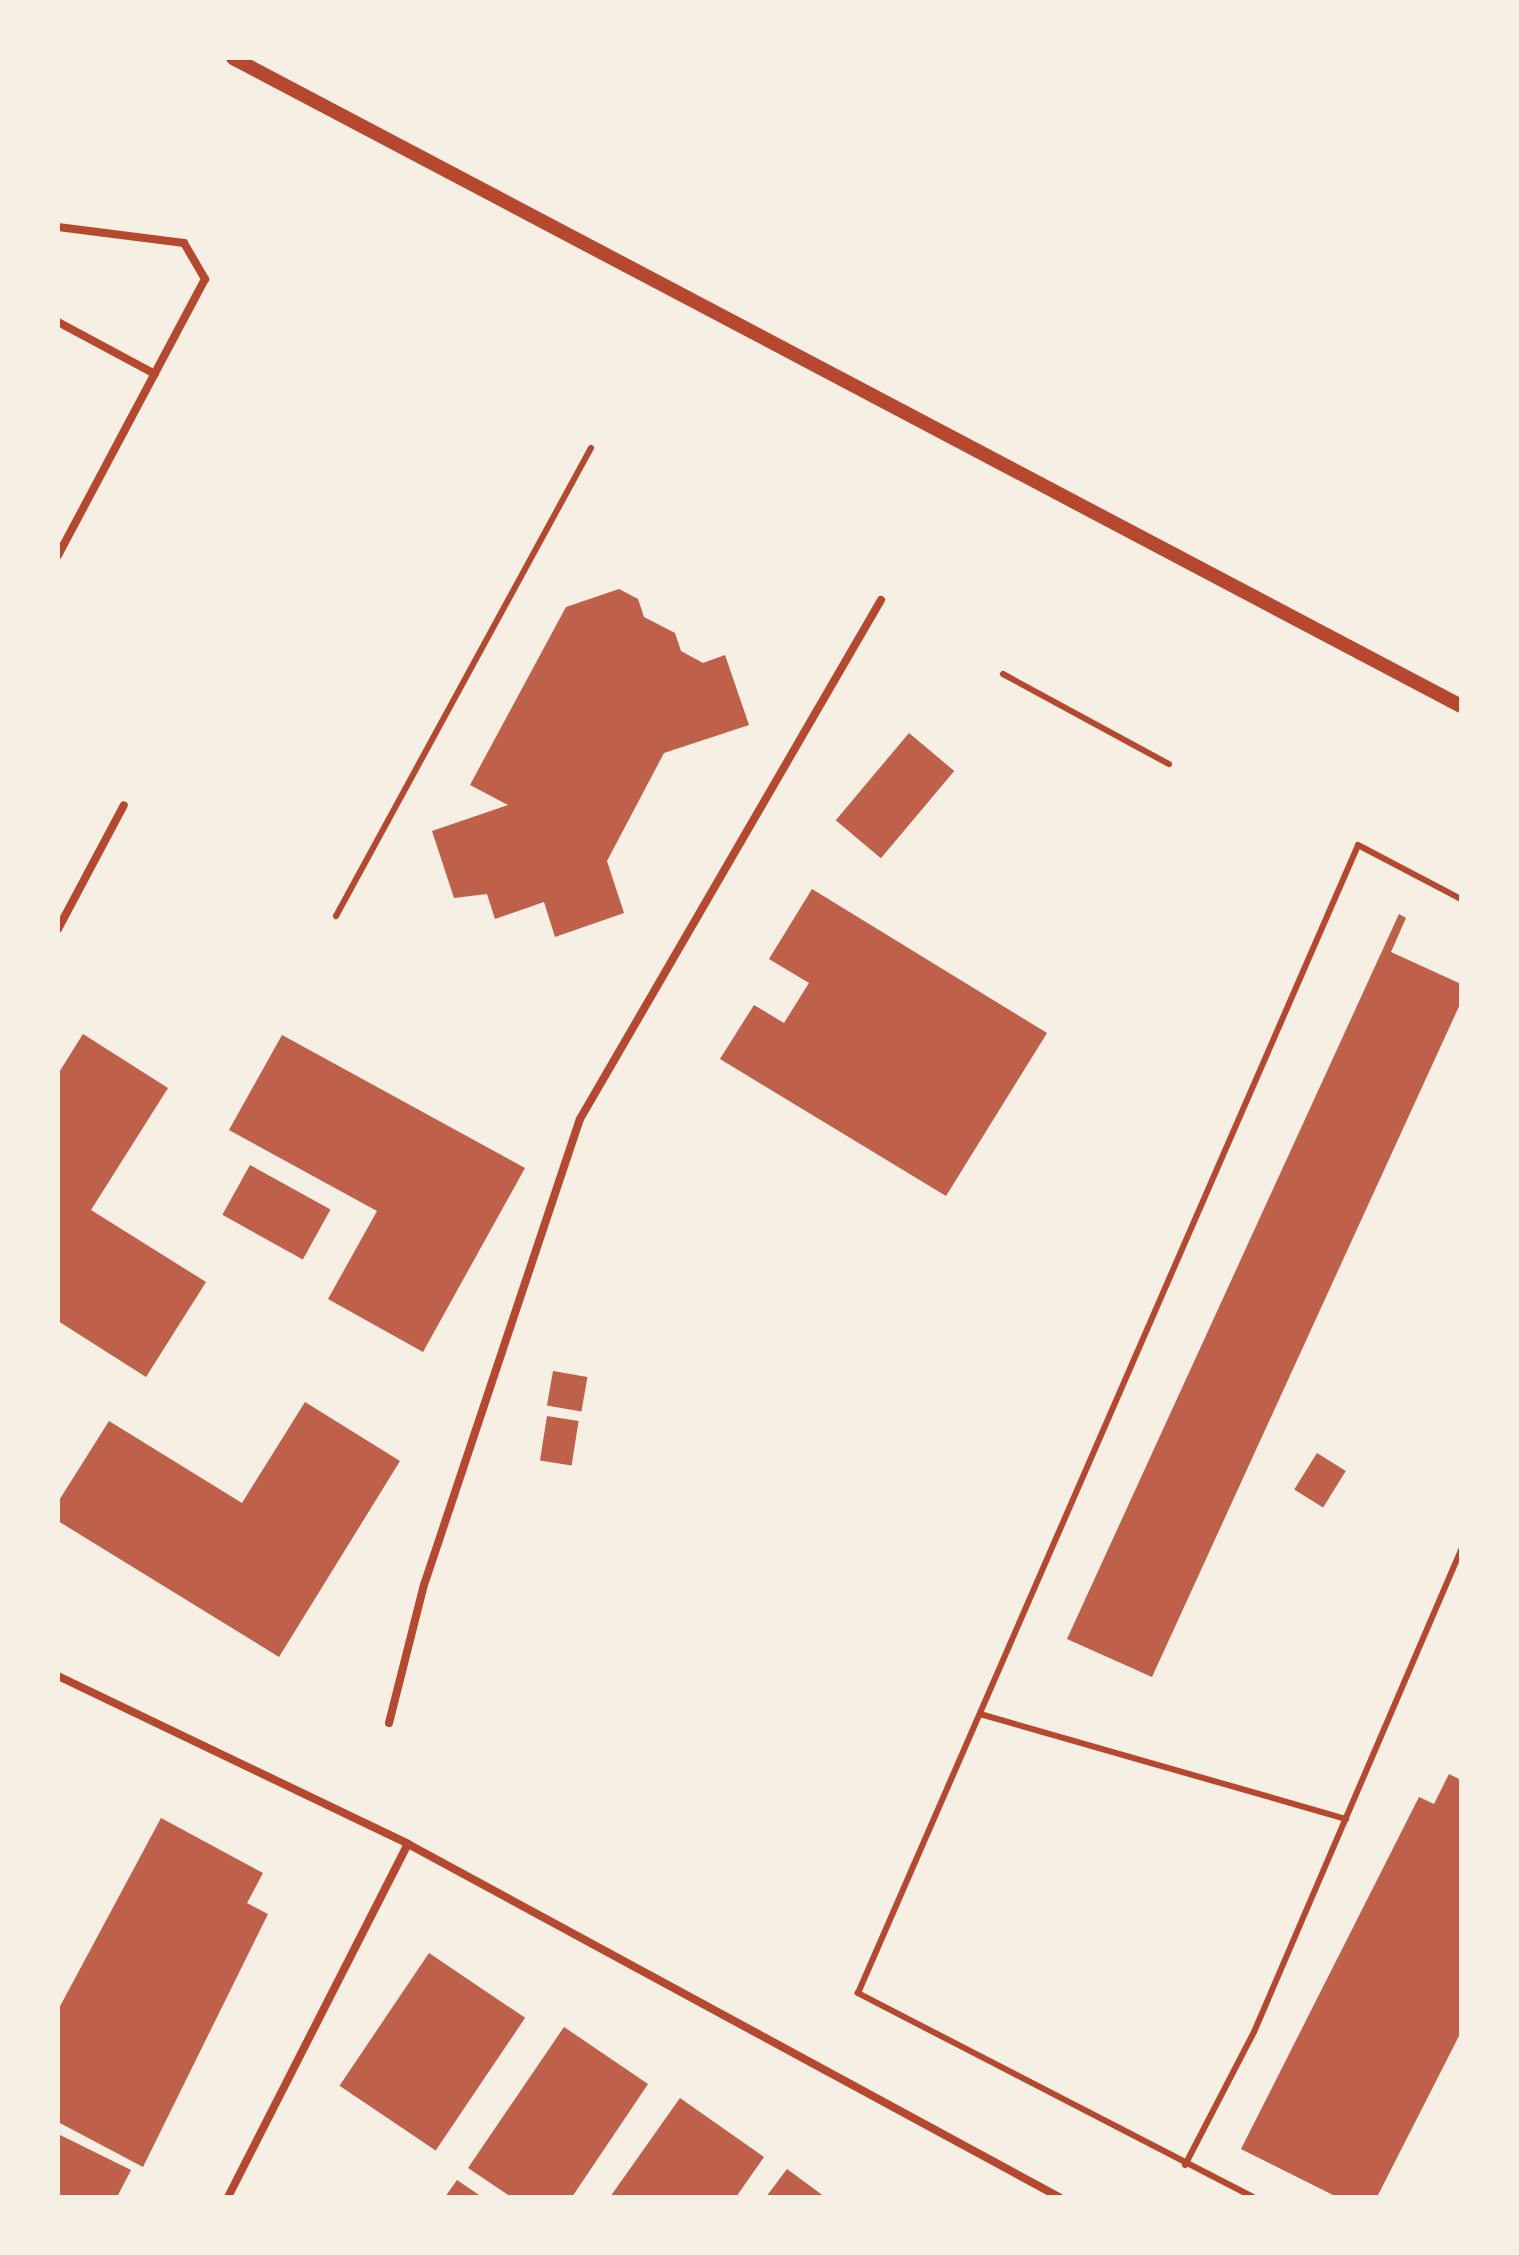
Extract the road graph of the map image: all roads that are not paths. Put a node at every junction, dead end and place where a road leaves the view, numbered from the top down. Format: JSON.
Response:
{"nodes":[{"id":1,"x":233,"y":58,"type":"edge"},
{"id":2,"x":58,"y":227,"type":"edge"},
{"id":3,"x":58,"y":322,"type":"edge"},
{"id":4,"x":155,"y":374,"type":"junction"},
{"id":5,"x":591,"y":448,"type":"dead end"},
{"id":6,"x":58,"y":556,"type":"edge"},
{"id":7,"x":881,"y":600,"type":"dead end"},
{"id":8,"x":1003,"y":674,"type":"dead end"},
{"id":9,"x":1461,"y":706,"type":"edge"},
{"id":10,"x":1169,"y":764,"type":"dead end"},
{"id":11,"x":124,"y":805,"type":"dead end"},
{"id":12,"x":1461,"y":899,"type":"edge"},
{"id":13,"x":336,"y":916,"type":"dead end"},
{"id":14,"x":58,"y":929,"type":"edge"},
{"id":15,"x":1461,"y":1550,"type":"edge"},
{"id":16,"x":58,"y":1676,"type":"edge"},
{"id":17,"x":980,"y":1714,"type":"junction"},
{"id":18,"x":389,"y":1723,"type":"dead end"},
{"id":19,"x":1346,"y":1819,"type":"junction"},
{"id":20,"x":408,"y":1844,"type":"junction"},
{"id":21,"x":1185,"y":2165,"type":"junction"},
{"id":22,"x":228,"y":2197,"type":"edge"},
{"id":23,"x":1059,"y":2197,"type":"edge"},
{"id":24,"x":1253,"y":2197,"type":"edge"}],
"edges":[{"from":1,"to":9,"type":"street"},
{"from":2,"to":4,"type":"street"},
{"from":3,"to":4,"type":"street"},
{"from":4,"to":6,"type":"street"},
{"from":5,"to":13,"type":"lane"},
{"from":7,"to":18,"type":"street"},
{"from":8,"to":10,"type":"lane"},
{"from":11,"to":14,"type":"street"},
{"from":12,"to":17,"type":"lane"},
{"from":15,"to":19,"type":"lane"},
{"from":16,"to":20,"type":"street"},
{"from":17,"to":19,"type":"lane"},
{"from":17,"to":21,"type":"lane"},
{"from":19,"to":21,"type":"lane"},
{"from":20,"to":22,"type":"street"},
{"from":20,"to":23,"type":"street"},
{"from":21,"to":24,"type":"lane"}]}
